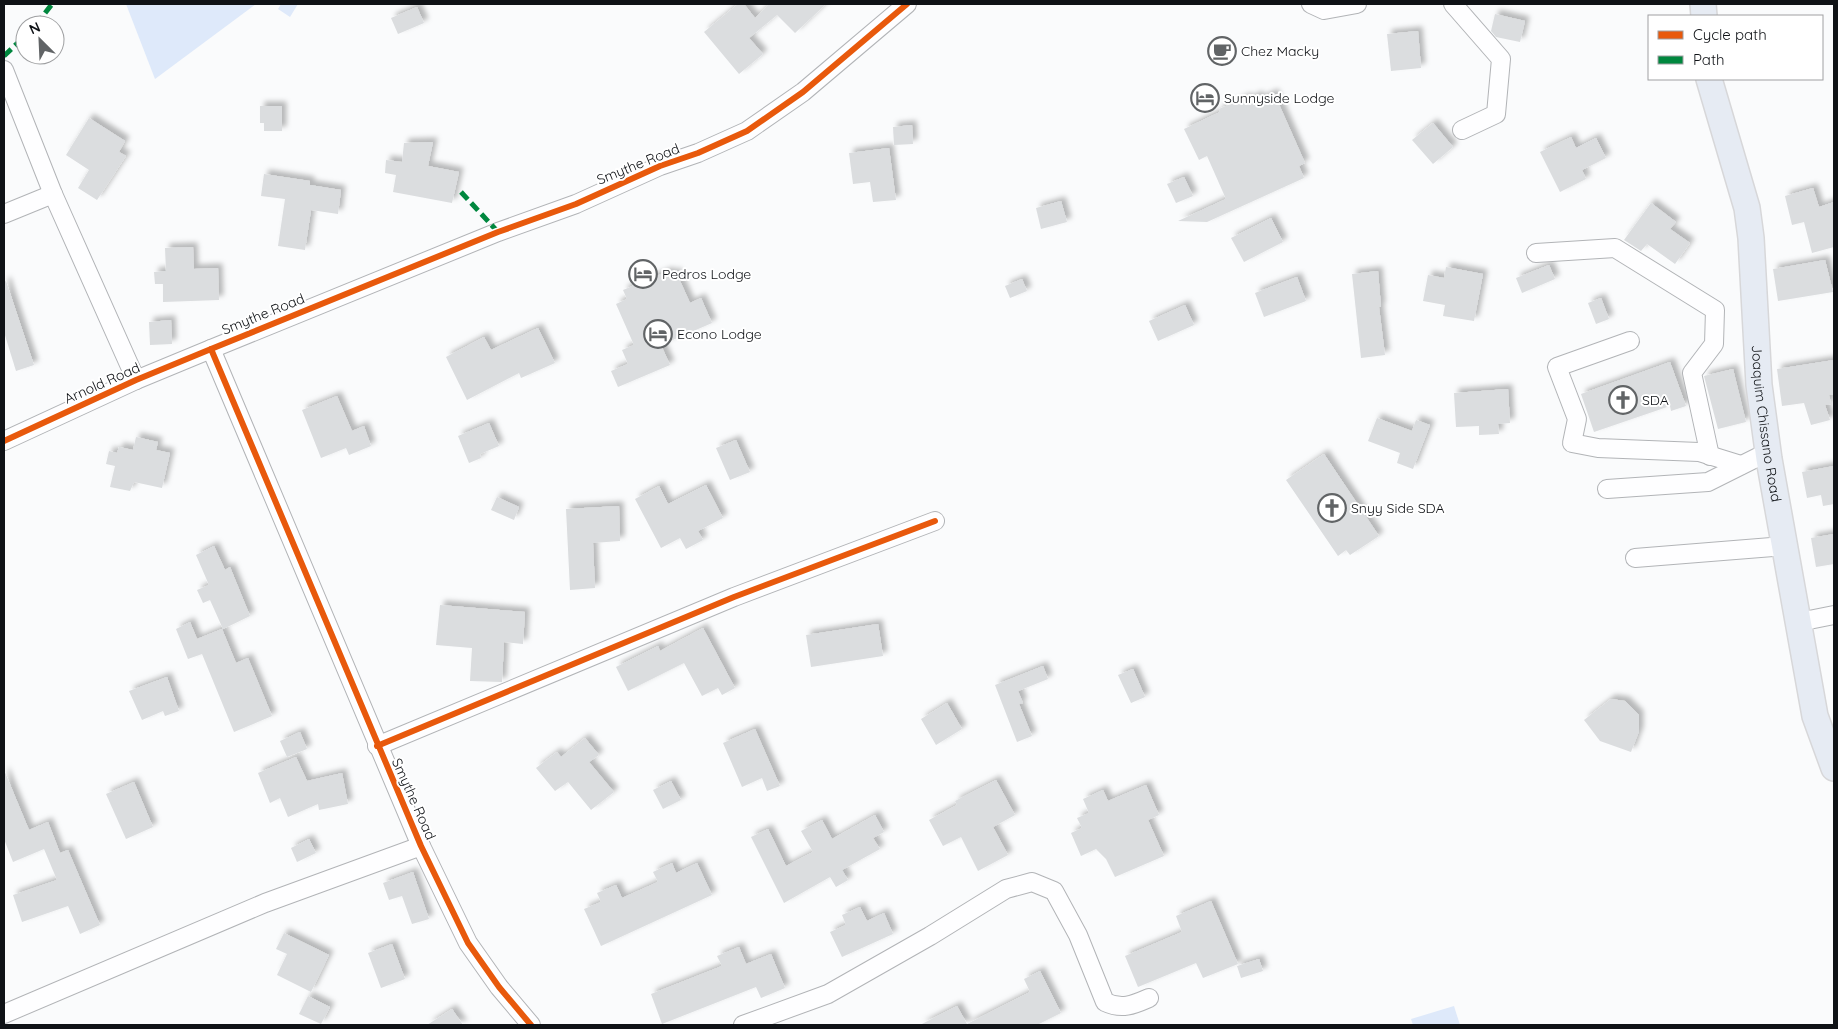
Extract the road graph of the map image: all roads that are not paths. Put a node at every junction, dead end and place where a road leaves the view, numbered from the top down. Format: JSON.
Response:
{"nodes":[{"id":1,"x":907,"y":4,"type":"edge"},
{"id":2,"x":1311,"y":4,"type":"edge"},
{"id":3,"x":1357,"y":4,"type":"edge"},
{"id":4,"x":1453,"y":4,"type":"edge"},
{"id":5,"x":4,"y":70,"type":"edge"},
{"id":6,"x":1709,"y":80,"type":"edge"},
{"id":7,"x":1462,"y":130,"type":"dead end"},
{"id":8,"x":53,"y":194,"type":"junction"},
{"id":9,"x":4,"y":214,"type":"edge"},
{"id":10,"x":1536,"y":253,"type":"dead end"},
{"id":11,"x":1630,"y":341,"type":"dead end"},
{"id":12,"x":211,"y":349,"type":"junction"},
{"id":13,"x":136,"y":380,"type":"junction"},
{"id":14,"x":4,"y":441,"type":"edge"},
{"id":15,"x":1768,"y":452,"type":"junction"},
{"id":16,"x":1710,"y":456,"type":"junction"},
{"id":17,"x":1741,"y":465,"type":"junction"},
{"id":18,"x":1607,"y":489,"type":"dead end"},
{"id":19,"x":935,"y":521,"type":"dead end"},
{"id":20,"x":1785,"y":546,"type":"junction"},
{"id":21,"x":1635,"y":558,"type":"dead end"},
{"id":22,"x":1834,"y":615,"type":"edge"},
{"id":23,"x":1799,"y":622,"type":"junction"},
{"id":24,"x":377,"y":746,"type":"junction"},
{"id":25,"x":1834,"y":768,"type":"edge"},
{"id":26,"x":421,"y":846,"type":"junction"},
{"id":27,"x":1149,"y":998,"type":"dead end"},
{"id":28,"x":4,"y":1014,"type":"edge"},
{"id":29,"x":531,"y":1025,"type":"edge"},
{"id":30,"x":743,"y":1025,"type":"edge"}],
"edges":[{"from":1,"to":12,"type":"street","name":"Smythe Road"},
{"from":2,"to":3,"type":"street"},
{"from":4,"to":7,"type":"street"},
{"from":5,"to":8,"type":"street"},
{"from":6,"to":15,"type":"highway","name":"Joaquim Chissano Road"},
{"from":8,"to":9,"type":"street"},
{"from":8,"to":13,"type":"street"},
{"from":10,"to":16,"type":"street"},
{"from":11,"to":16,"type":"street"},
{"from":12,"to":13,"type":"street","name":"Arnold Road"},
{"from":12,"to":24,"type":"street","name":"Smythe Road"},
{"from":13,"to":14,"type":"street","name":"Arnold Road"},
{"from":15,"to":17,"type":"street"},
{"from":15,"to":20,"type":"highway","name":"Joaquim Chissano Road"},
{"from":16,"to":17,"type":"street"},
{"from":17,"to":18,"type":"street"},
{"from":19,"to":24,"type":"street"},
{"from":20,"to":21,"type":"street"},
{"from":20,"to":23,"type":"highway","name":"Joaquim Chissano Road"},
{"from":22,"to":23,"type":"street"},
{"from":23,"to":25,"type":"highway","name":"Joaquim Chissano Road"},
{"from":24,"to":26,"type":"street","name":"Smythe Road"},
{"from":26,"to":28,"type":"street"},
{"from":26,"to":29,"type":"street","name":"Smythe Road"},
{"from":27,"to":30,"type":"street"}]}
